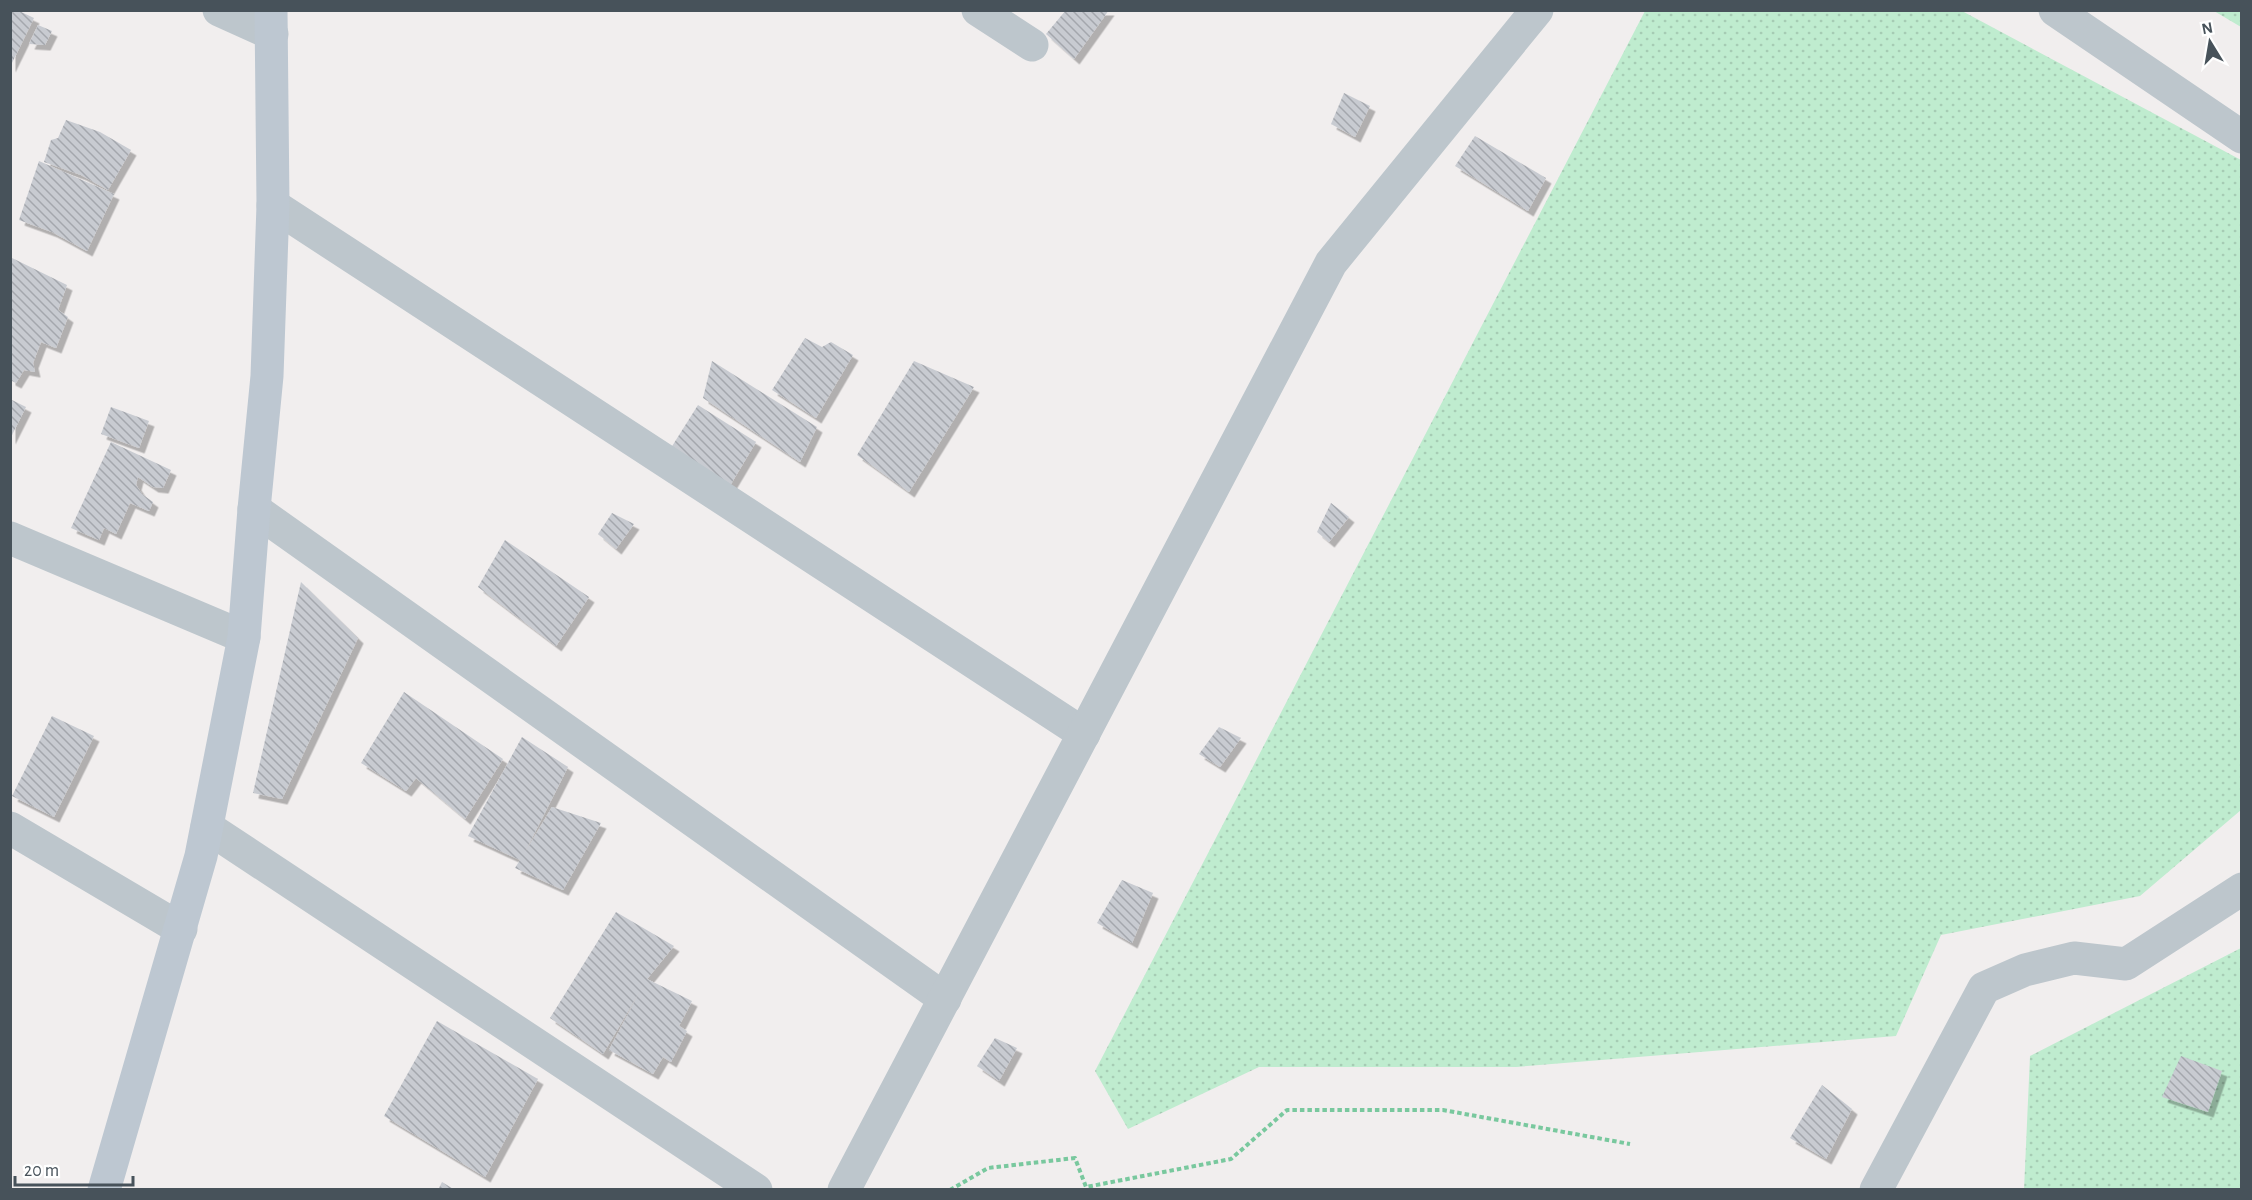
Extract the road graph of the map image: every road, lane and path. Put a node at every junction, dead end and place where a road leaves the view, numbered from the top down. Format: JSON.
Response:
{"nodes":[{"id":1,"x":219,"y":10,"type":"edge"},
{"id":2,"x":978,"y":10,"type":"edge"},
{"id":3,"x":1537,"y":10,"type":"edge"},
{"id":4,"x":2055,"y":10,"type":"edge"},
{"id":5,"x":272,"y":22,"type":"edge"},
{"id":6,"x":1032,"y":45,"type":"dead end"},
{"id":7,"x":2241,"y":137,"type":"edge"},
{"id":8,"x":273,"y":205,"type":"junction"},
{"id":9,"x":254,"y":509,"type":"junction"},
{"id":10,"x":10,"y":538,"type":"edge"},
{"id":11,"x":244,"y":637,"type":"junction"},
{"id":12,"x":1084,"y":734,"type":"junction"},
{"id":13,"x":207,"y":827,"type":"junction"},
{"id":14,"x":10,"y":828,"type":"edge"},
{"id":15,"x":2241,"y":889,"type":"edge"},
{"id":16,"x":181,"y":929,"type":"junction"},
{"id":17,"x":945,"y":999,"type":"junction"},
{"id":18,"x":1630,"y":1144,"type":"dead end"},
{"id":19,"x":104,"y":1190,"type":"edge"},
{"id":20,"x":756,"y":1190,"type":"edge"},
{"id":21,"x":844,"y":1190,"type":"edge"},
{"id":22,"x":950,"y":1190,"type":"edge"},
{"id":23,"x":1876,"y":1190,"type":"edge"}],
"edges":[{"from":1,"to":5,"type":"street"},
{"from":2,"to":6,"type":"street"},
{"from":3,"to":12,"type":"street"},
{"from":4,"to":7,"type":"street"},
{"from":5,"to":8,"type":"street"},
{"from":8,"to":9,"type":"street"},
{"from":8,"to":12,"type":"street"},
{"from":9,"to":11,"type":"street"},
{"from":9,"to":17,"type":"street"},
{"from":10,"to":11,"type":"street"},
{"from":11,"to":13,"type":"street"},
{"from":12,"to":17,"type":"street"},
{"from":13,"to":16,"type":"street"},
{"from":13,"to":20,"type":"street"},
{"from":14,"to":16,"type":"street"},
{"from":15,"to":23,"type":"street"},
{"from":16,"to":19,"type":"street"},
{"from":17,"to":21,"type":"street"},
{"from":18,"to":22,"type":"path"}]}
